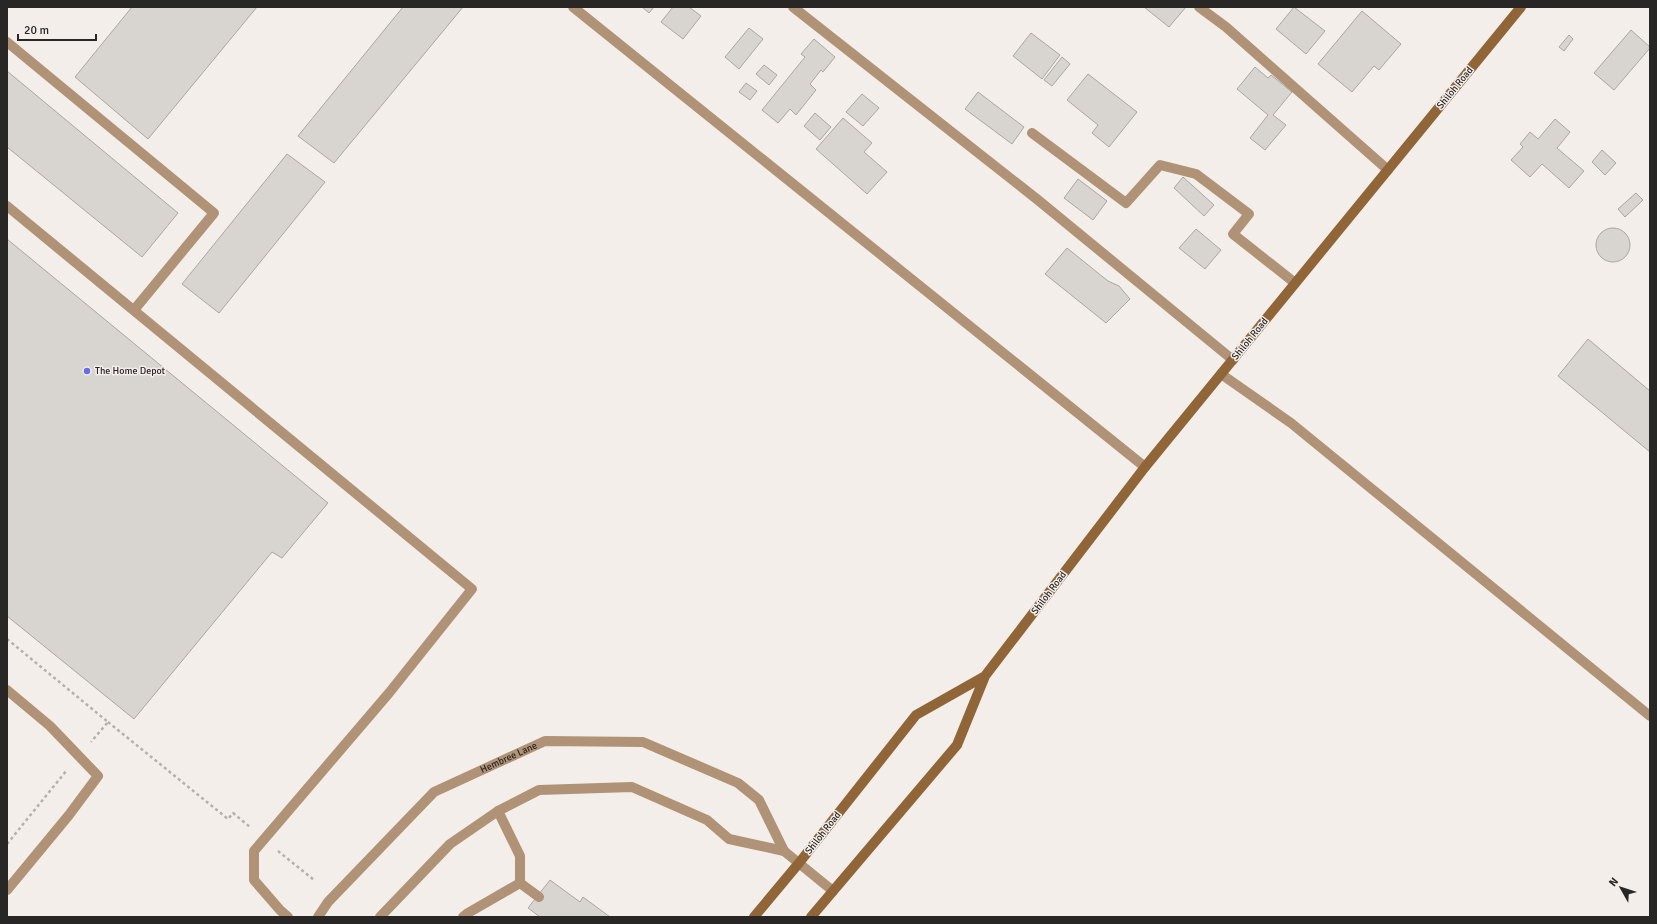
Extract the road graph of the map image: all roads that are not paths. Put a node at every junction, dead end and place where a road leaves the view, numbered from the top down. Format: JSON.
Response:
{"nodes":[{"id":1,"x":573,"y":7,"type":"edge"},
{"id":2,"x":793,"y":7,"type":"edge"},
{"id":3,"x":1199,"y":7,"type":"edge"},
{"id":4,"x":1521,"y":7,"type":"edge"},
{"id":5,"x":7,"y":42,"type":"edge"},
{"id":6,"x":1032,"y":133,"type":"dead end"},
{"id":7,"x":1388,"y":170,"type":"junction"},
{"id":8,"x":7,"y":206,"type":"edge"},
{"id":9,"x":1295,"y":283,"type":"junction"},
{"id":10,"x":134,"y":310,"type":"junction"},
{"id":11,"x":1233,"y":360,"type":"junction"},
{"id":12,"x":1221,"y":374,"type":"junction"},
{"id":13,"x":1145,"y":467,"type":"junction"},
{"id":14,"x":985,"y":676,"type":"junction"},
{"id":15,"x":7,"y":690,"type":"edge"},
{"id":16,"x":1650,"y":716,"type":"edge"},
{"id":17,"x":498,"y":811,"type":"junction"},
{"id":18,"x":784,"y":851,"type":"junction"},
{"id":19,"x":799,"y":863,"type":"junction"},
{"id":20,"x":520,"y":883,"type":"junction"},
{"id":21,"x":7,"y":890,"type":"edge"},
{"id":22,"x":833,"y":891,"type":"junction"},
{"id":23,"x":539,"y":897,"type":"dead end"},
{"id":24,"x":288,"y":917,"type":"edge"},
{"id":25,"x":318,"y":917,"type":"edge"},
{"id":26,"x":380,"y":917,"type":"edge"},
{"id":27,"x":463,"y":917,"type":"edge"},
{"id":28,"x":754,"y":917,"type":"edge"},
{"id":29,"x":811,"y":917,"type":"edge"}],
"edges":[{"from":1,"to":13,"type":"street"},
{"from":2,"to":11,"type":"street"},
{"from":3,"to":7,"type":"street"},
{"from":4,"to":7,"type":"main road","name":"Shiloh Road"},
{"from":5,"to":10,"type":"street"},
{"from":6,"to":9,"type":"street"},
{"from":7,"to":9,"type":"main road","name":"Shiloh Road"},
{"from":8,"to":10,"type":"street"},
{"from":9,"to":11,"type":"main road","name":"Shiloh Road"},
{"from":10,"to":24,"type":"street"},
{"from":11,"to":12,"type":"main road","name":"Shiloh Road"},
{"from":12,"to":13,"type":"main road","name":"Shiloh Road"},
{"from":12,"to":16,"type":"street"},
{"from":13,"to":14,"type":"main road","name":"Shiloh Road"},
{"from":14,"to":19,"type":"main road","name":"Shiloh Road"},
{"from":14,"to":22,"type":"main road","name":"Shiloh Road"},
{"from":15,"to":21,"type":"street"},
{"from":17,"to":18,"type":"street","name":"Hembree Lane"},
{"from":17,"to":20,"type":"street"},
{"from":17,"to":26,"type":"street","name":"Hembree Lane"},
{"from":18,"to":19,"type":"street","name":"Hembree Lane"},
{"from":18,"to":25,"type":"street","name":"Hembree Lane"},
{"from":19,"to":22,"type":"street","name":"Hembree Lane"},
{"from":19,"to":28,"type":"main road","name":"Shiloh Road"},
{"from":20,"to":23,"type":"street"},
{"from":20,"to":27,"type":"street"},
{"from":22,"to":29,"type":"main road","name":"Shiloh Road"}]}
